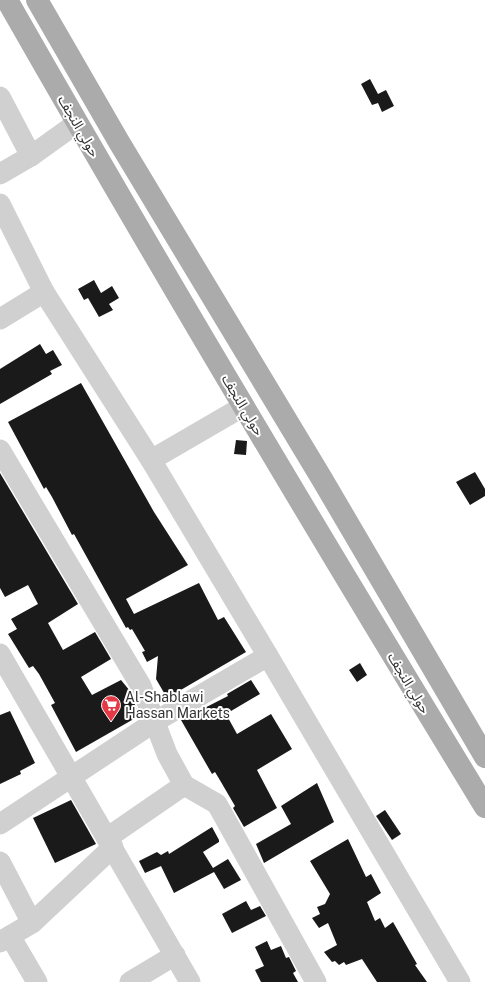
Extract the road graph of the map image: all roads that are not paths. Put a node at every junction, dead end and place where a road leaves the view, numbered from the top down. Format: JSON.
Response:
{"nodes":[{"id":1,"x":7,"y":0,"type":"edge"},
{"id":2,"x":37,"y":0,"type":"edge"},
{"id":3,"x":0,"y":97,"type":"edge"},
{"id":4,"x":77,"y":123,"type":"junction"},
{"id":5,"x":31,"y":156,"type":"junction"},
{"id":6,"x":0,"y":174,"type":"edge"},
{"id":7,"x":0,"y":204,"type":"edge"},
{"id":8,"x":44,"y":292,"type":"junction"},
{"id":9,"x":0,"y":319,"type":"edge"},
{"id":10,"x":244,"y":406,"type":"junction"},
{"id":11,"x":0,"y":450,"type":"edge"},
{"id":12,"x":151,"y":460,"type":"junction"},
{"id":13,"x":322,"y":479,"type":"junction"},
{"id":14,"x":296,"y":494,"type":"junction"},
{"id":15,"x":342,"y":515,"type":"junction"},
{"id":16,"x":317,"y":531,"type":"junction"},
{"id":17,"x":0,"y":654,"type":"edge"},
{"id":18,"x":268,"y":656,"type":"junction"},
{"id":19,"x":156,"y":722,"type":"junction"},
{"id":20,"x":485,"y":757,"type":"edge"},
{"id":21,"x":72,"y":778,"type":"junction"},
{"id":22,"x":184,"y":785,"type":"junction"},
{"id":23,"x":485,"y":807,"type":"edge"},
{"id":24,"x":0,"y":824,"type":"edge"},
{"id":25,"x":110,"y":843,"type":"junction"},
{"id":26,"x":0,"y":862,"type":"edge"},
{"id":27,"x":32,"y":923,"type":"junction"},
{"id":28,"x":5,"y":939,"type":"edge"},
{"id":29,"x":175,"y":955,"type":"junction"},
{"id":30,"x":37,"y":982,"type":"edge"},
{"id":31,"x":130,"y":982,"type":"edge"},
{"id":32,"x":190,"y":982,"type":"edge"},
{"id":33,"x":316,"y":982,"type":"edge"},
{"id":34,"x":460,"y":982,"type":"edge"}],
"edges":[{"from":1,"to":4,"type":"main road","name":"حولي النجف"},
{"from":2,"to":13,"type":"main road","name":"حولي النجف"},
{"from":3,"to":5,"type":"street"},
{"from":4,"to":5,"type":"street"},
{"from":4,"to":10,"type":"main road","name":"حولي النجف"},
{"from":5,"to":6,"type":"street"},
{"from":7,"to":8,"type":"street"},
{"from":8,"to":9,"type":"street"},
{"from":8,"to":12,"type":"street"},
{"from":10,"to":12,"type":"street"},
{"from":10,"to":14,"type":"main road","name":"حولي النجف"},
{"from":11,"to":19,"type":"street"},
{"from":12,"to":18,"type":"street"},
{"from":13,"to":14,"type":"main road"},
{"from":13,"to":15,"type":"main road","name":"حولي النجف"},
{"from":14,"to":16,"type":"main road","name":"حولي النجف"},
{"from":15,"to":16,"type":"main road"},
{"from":15,"to":20,"type":"main road","name":"حولي النجف"},
{"from":16,"to":23,"type":"main road","name":"حولي النجف"},
{"from":17,"to":21,"type":"street"},
{"from":18,"to":19,"type":"street"},
{"from":18,"to":34,"type":"street"},
{"from":19,"to":21,"type":"street"},
{"from":19,"to":22,"type":"street"},
{"from":21,"to":24,"type":"street"},
{"from":21,"to":25,"type":"street"},
{"from":22,"to":25,"type":"street"},
{"from":22,"to":33,"type":"street"},
{"from":25,"to":27,"type":"street"},
{"from":25,"to":29,"type":"street"},
{"from":26,"to":27,"type":"street"},
{"from":27,"to":28,"type":"street"},
{"from":28,"to":30,"type":"street"},
{"from":29,"to":31,"type":"street"},
{"from":29,"to":32,"type":"street"}]}
